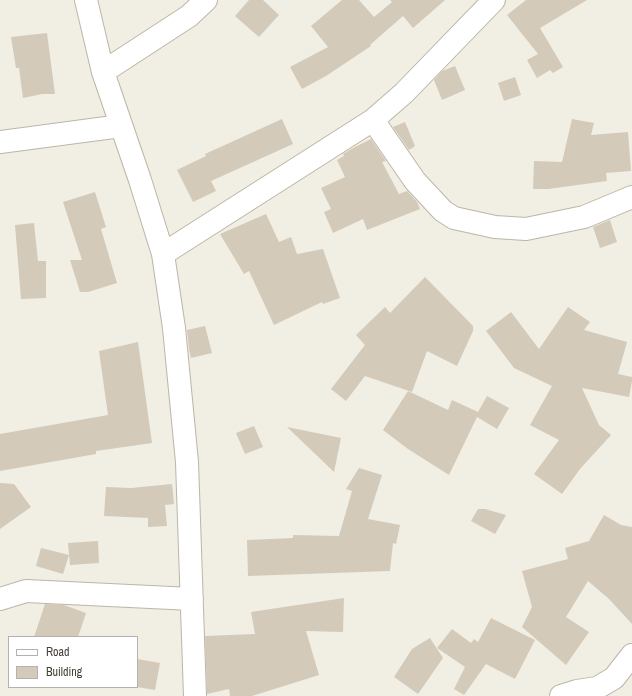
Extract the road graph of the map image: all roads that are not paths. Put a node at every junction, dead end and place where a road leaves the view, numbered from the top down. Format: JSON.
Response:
{"nodes":[{"id":1,"x":86,"y":0,"type":"edge"},
{"id":2,"x":206,"y":0,"type":"edge"},
{"id":3,"x":494,"y":0,"type":"edge"},
{"id":4,"x":103,"y":72,"type":"junction"},
{"id":5,"x":373,"y":120,"type":"junction"},
{"id":6,"x":122,"y":126,"type":"junction"},
{"id":7,"x":0,"y":142,"type":"edge"},
{"id":8,"x":632,"y":197,"type":"edge"},
{"id":9,"x":163,"y":254,"type":"junction"},
{"id":10,"x":0,"y":599,"type":"edge"},
{"id":11,"x":192,"y":599,"type":"junction"},
{"id":12,"x":632,"y":655,"type":"edge"},
{"id":13,"x":195,"y":696,"type":"edge"},
{"id":14,"x":561,"y":696,"type":"edge"}],
"edges":[{"from":1,"to":4,"type":"street"},
{"from":2,"to":4,"type":"street"},
{"from":3,"to":5,"type":"street"},
{"from":4,"to":6,"type":"street"},
{"from":5,"to":8,"type":"street"},
{"from":5,"to":9,"type":"street"},
{"from":6,"to":7,"type":"street"},
{"from":6,"to":9,"type":"street"},
{"from":9,"to":11,"type":"street"},
{"from":10,"to":11,"type":"street"},
{"from":11,"to":13,"type":"street"},
{"from":12,"to":14,"type":"street"}]}
